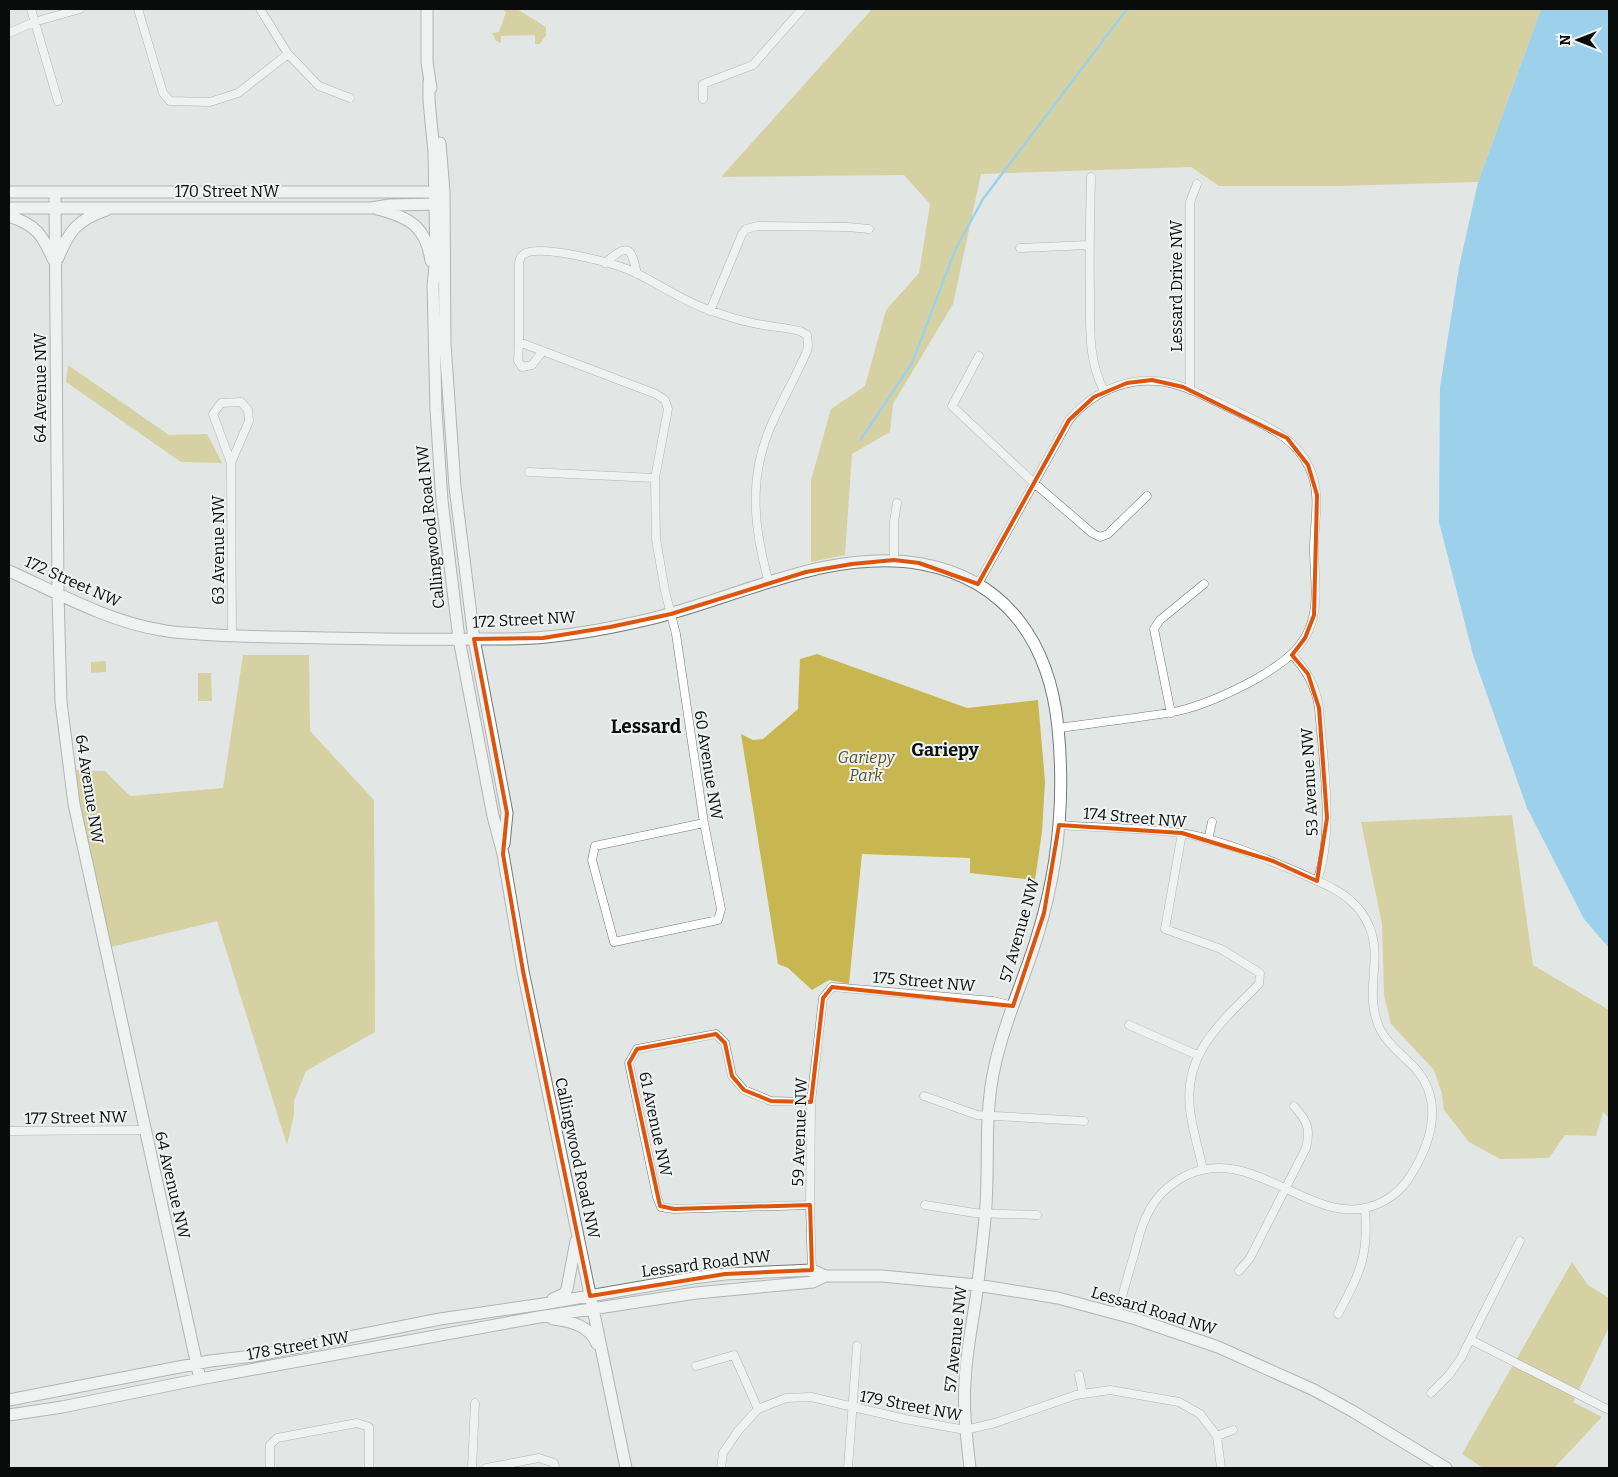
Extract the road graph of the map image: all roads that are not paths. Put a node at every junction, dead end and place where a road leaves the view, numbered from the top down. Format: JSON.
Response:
{"nodes":[{"id":1,"x":31,"y":9,"type":"edge"},
{"id":2,"x":80,"y":9,"type":"edge"},
{"id":3,"x":138,"y":9,"type":"edge"},
{"id":4,"x":260,"y":9,"type":"edge"},
{"id":5,"x":427,"y":9,"type":"edge"},
{"id":6,"x":802,"y":9,"type":"edge"},
{"id":7,"x":34,"y":22,"type":"junction"},
{"id":8,"x":9,"y":33,"type":"edge"},
{"id":9,"x":288,"y":54,"type":"junction"},
{"id":10,"x":350,"y":98,"type":"dead end"},
{"id":11,"x":703,"y":99,"type":"dead end"},
{"id":12,"x":58,"y":101,"type":"dead end"},
{"id":13,"x":1090,"y":178,"type":"dead end"},
{"id":14,"x":1197,"y":184,"type":"dead end"},
{"id":15,"x":9,"y":192,"type":"edge"},
{"id":16,"x":55,"y":192,"type":"junction"},
{"id":17,"x":439,"y":192,"type":"junction"},
{"id":18,"x":439,"y":204,"type":"junction"},
{"id":19,"x":9,"y":208,"type":"edge"},
{"id":20,"x":55,"y":208,"type":"junction"},
{"id":21,"x":113,"y":208,"type":"junction"},
{"id":22,"x":371,"y":208,"type":"junction"},
{"id":23,"x":9,"y":216,"type":"edge"},
{"id":24,"x":869,"y":229,"type":"dead end"},
{"id":25,"x":1089,"y":245,"type":"junction"},
{"id":26,"x":1020,"y":248,"type":"dead end"},
{"id":27,"x":605,"y":262,"type":"junction"},
{"id":28,"x":56,"y":265,"type":"junction"},
{"id":29,"x":637,"y":274,"type":"junction"},
{"id":30,"x":433,"y":285,"type":"junction"},
{"id":31,"x":710,"y":310,"type":"junction"},
{"id":32,"x":519,"y":342,"type":"junction"},
{"id":33,"x":543,"y":351,"type":"junction"},
{"id":34,"x":979,"y":356,"type":"dead end"},
{"id":35,"x":1190,"y":390,"type":"junction"},
{"id":36,"x":1104,"y":391,"type":"junction"},
{"id":37,"x":231,"y":463,"type":"junction"},
{"id":38,"x":529,"y":472,"type":"dead end"},
{"id":39,"x":655,"y":478,"type":"junction"},
{"id":40,"x":1034,"y":483,"type":"junction"},
{"id":41,"x":1147,"y":496,"type":"dead end"},
{"id":42,"x":897,"y":504,"type":"dead end"},
{"id":43,"x":894,"y":560,"type":"junction"},
{"id":44,"x":9,"y":571,"type":"edge"},
{"id":45,"x":769,"y":583,"type":"junction"},
{"id":46,"x":978,"y":584,"type":"junction"},
{"id":47,"x":1204,"y":584,"type":"dead end"},
{"id":48,"x":58,"y":593,"type":"junction"},
{"id":49,"x":671,"y":614,"type":"junction"},
{"id":50,"x":232,"y":636,"type":"junction"},
{"id":51,"x":459,"y":639,"type":"junction"},
{"id":52,"x":474,"y":639,"type":"junction"},
{"id":53,"x":1292,"y":655,"type":"junction"},
{"id":54,"x":1043,"y":660,"type":"joint"},
{"id":55,"x":1171,"y":713,"type":"junction"},
{"id":56,"x":1058,"y":728,"type":"junction"},
{"id":57,"x":704,"y":822,"type":"junction"},
{"id":58,"x":1212,"y":822,"type":"dead end"},
{"id":59,"x":1059,"y":825,"type":"junction"},
{"id":60,"x":1182,"y":834,"type":"junction"},
{"id":61,"x":1208,"y":840,"type":"junction"},
{"id":62,"x":503,"y":854,"type":"junction"},
{"id":63,"x":1317,"y":881,"type":"junction"},
{"id":64,"x":832,"y":987,"type":"joint"},
{"id":65,"x":1013,"y":1006,"type":"junction"},
{"id":66,"x":1128,"y":1024,"type":"dead end"},
{"id":67,"x":1197,"y":1055,"type":"junction"},
{"id":68,"x":924,"y":1096,"type":"dead end"},
{"id":69,"x":812,"y":1102,"type":"junction"},
{"id":70,"x":1294,"y":1106,"type":"dead end"},
{"id":71,"x":988,"y":1116,"type":"junction"},
{"id":72,"x":1084,"y":1121,"type":"dead end"},
{"id":73,"x":144,"y":1130,"type":"junction"},
{"id":74,"x":9,"y":1131,"type":"edge"},
{"id":75,"x":1203,"y":1170,"type":"junction"},
{"id":76,"x":1286,"y":1188,"type":"junction"},
{"id":77,"x":810,"y":1205,"type":"junction"},
{"id":78,"x":925,"y":1205,"type":"dead end"},
{"id":79,"x":1365,"y":1209,"type":"junction"},
{"id":80,"x":986,"y":1214,"type":"junction"},
{"id":81,"x":1037,"y":1215,"type":"dead end"},
{"id":82,"x":577,"y":1232,"type":"junction"},
{"id":83,"x":1520,"y":1241,"type":"dead end"},
{"id":84,"x":812,"y":1270,"type":"junction"},
{"id":85,"x":1239,"y":1272,"type":"dead end"},
{"id":86,"x":824,"y":1276,"type":"junction"},
{"id":87,"x":812,"y":1282,"type":"junction"},
{"id":88,"x":977,"y":1284,"type":"junction"},
{"id":89,"x":590,"y":1296,"type":"junction"},
{"id":90,"x":543,"y":1304,"type":"junction"},
{"id":91,"x":593,"y":1310,"type":"junction"},
{"id":92,"x":1117,"y":1314,"type":"junction"},
{"id":93,"x":1338,"y":1314,"type":"dead end"},
{"id":94,"x":539,"y":1318,"type":"junction"},
{"id":95,"x":1470,"y":1340,"type":"junction"},
{"id":96,"x":857,"y":1346,"type":"dead end"},
{"id":97,"x":604,"y":1363,"type":"junction"},
{"id":98,"x":197,"y":1364,"type":"junction"},
{"id":99,"x":696,"y":1366,"type":"dead end"},
{"id":100,"x":1078,"y":1375,"type":"dead end"},
{"id":101,"x":200,"y":1379,"type":"junction"},
{"id":102,"x":1431,"y":1392,"type":"dead end"},
{"id":103,"x":1083,"y":1394,"type":"junction"},
{"id":104,"x":9,"y":1400,"type":"edge"},
{"id":105,"x":475,"y":1403,"type":"dead end"},
{"id":106,"x":851,"y":1408,"type":"junction"},
{"id":107,"x":758,"y":1409,"type":"junction"},
{"id":108,"x":1609,"y":1410,"type":"edge"},
{"id":109,"x":9,"y":1415,"type":"edge"},
{"id":110,"x":965,"y":1430,"type":"junction"},
{"id":111,"x":1233,"y":1430,"type":"dead end"},
{"id":112,"x":1217,"y":1436,"type":"junction"},
{"id":113,"x":554,"y":1466,"type":"edge"},
{"id":114,"x":270,"y":1468,"type":"edge"},
{"id":115,"x":370,"y":1468,"type":"edge"},
{"id":116,"x":472,"y":1468,"type":"edge"},
{"id":117,"x":486,"y":1468,"type":"edge"},
{"id":118,"x":626,"y":1468,"type":"edge"},
{"id":119,"x":722,"y":1468,"type":"edge"},
{"id":120,"x":848,"y":1468,"type":"edge"},
{"id":121,"x":970,"y":1468,"type":"edge"},
{"id":122,"x":1221,"y":1468,"type":"edge"},
{"id":123,"x":1446,"y":1468,"type":"edge"}],
"edges":[{"from":1,"to":7,"type":"street"},
{"from":2,"to":7,"type":"street"},
{"from":3,"to":9,"type":"street"},
{"from":4,"to":9,"type":"street"},
{"from":5,"to":17,"type":"main road","name":"Callingwood Road NW"},
{"from":6,"to":11,"type":"street"},
{"from":7,"to":8,"type":"street"},
{"from":7,"to":12,"type":"street"},
{"from":9,"to":10,"type":"street"},
{"from":13,"to":25,"type":"street"},
{"from":14,"to":35,"type":"street","name":"Lessard Drive NW"},
{"from":15,"to":16,"type":"main road","name":"170 Street NW"},
{"from":16,"to":17,"type":"main road","name":"170 Street NW"},
{"from":16,"to":20,"type":"main road","name":"64 Avenue NW"},
{"from":17,"to":18,"type":"main road","name":"Callingwood Road NW"},
{"from":18,"to":22,"type":"main road","name":"170 Street NW"},
{"from":18,"to":30,"type":"main road","name":"Callingwood Road NW"},
{"from":18,"to":52,"type":"main road","name":"Callingwood Road NW"},
{"from":19,"to":20,"type":"main road","name":"170 Street NW"},
{"from":20,"to":21,"type":"main road","name":"170 Street NW"},
{"from":20,"to":28,"type":"main road","name":"64 Avenue NW"},
{"from":21,"to":22,"type":"main road","name":"170 Street NW"},
{"from":21,"to":28,"type":"main road"},
{"from":22,"to":30,"type":"main road"},
{"from":23,"to":28,"type":"main road"},
{"from":24,"to":31,"type":"street"},
{"from":25,"to":26,"type":"street"},
{"from":25,"to":36,"type":"street"},
{"from":27,"to":29,"type":"street"},
{"from":27,"to":29,"type":"street"},
{"from":27,"to":32,"type":"street"},
{"from":28,"to":48,"type":"main road","name":"64 Avenue NW"},
{"from":29,"to":31,"type":"street"},
{"from":30,"to":51,"type":"main road","name":"Callingwood Road NW"},
{"from":31,"to":45,"type":"street"},
{"from":32,"to":33,"type":"street","name":"60 Avenue NW"},
{"from":32,"to":33,"type":"street"},
{"from":33,"to":39,"type":"street","name":"60 Avenue NW"},
{"from":34,"to":40,"type":"street"},
{"from":35,"to":36,"type":"street"},
{"from":35,"to":53,"type":"street"},
{"from":36,"to":40,"type":"street"},
{"from":37,"to":37,"type":"street","name":"63 Avenue NW"},
{"from":37,"to":50,"type":"street","name":"63 Avenue NW"},
{"from":38,"to":39,"type":"street"},
{"from":39,"to":49,"type":"street","name":"60 Avenue NW"},
{"from":40,"to":41,"type":"street"},
{"from":40,"to":46,"type":"street"},
{"from":42,"to":43,"type":"street"},
{"from":43,"to":45,"type":"main road","name":"172 Street NW"},
{"from":43,"to":46,"type":"main road","name":"172 Street NW"},
{"from":44,"to":48,"type":"main road","name":"172 Street NW"},
{"from":45,"to":49,"type":"main road","name":"172 Street NW"},
{"from":46,"to":54,"type":"main road","name":"172 Street NW"},
{"from":47,"to":55,"type":"street"},
{"from":48,"to":50,"type":"main road","name":"172 Street NW"},
{"from":48,"to":73,"type":"main road","name":"64 Avenue NW"},
{"from":49,"to":52,"type":"main road","name":"172 Street NW"},
{"from":49,"to":57,"type":"street","name":"60 Avenue NW"},
{"from":50,"to":51,"type":"main road","name":"172 Street NW"},
{"from":51,"to":52,"type":"main road","name":"172 Street NW"},
{"from":51,"to":62,"type":"main road","name":"Callingwood Road NW"},
{"from":52,"to":62,"type":"main road","name":"Callingwood Road NW"},
{"from":53,"to":55,"type":"street"},
{"from":53,"to":63,"type":"street","name":"53 Avenue NW"},
{"from":54,"to":56,"type":"main road","name":"57 Avenue NW"},
{"from":55,"to":56,"type":"street"},
{"from":56,"to":59,"type":"main road","name":"57 Avenue NW"},
{"from":57,"to":57,"type":"street","name":"60 Avenue NW"},
{"from":58,"to":61,"type":"street","name":"174 Street NW"},
{"from":59,"to":60,"type":"street","name":"174 Street NW"},
{"from":59,"to":65,"type":"main road","name":"57 Avenue NW"},
{"from":60,"to":61,"type":"street","name":"174 Street NW"},
{"from":60,"to":67,"type":"street"},
{"from":61,"to":63,"type":"street","name":"174 Street NW"},
{"from":62,"to":82,"type":"main road","name":"Callingwood Road NW"},
{"from":63,"to":79,"type":"street"},
{"from":64,"to":65,"type":"street","name":"175 Street NW"},
{"from":64,"to":69,"type":"street","name":"59 Avenue NW"},
{"from":65,"to":71,"type":"main road","name":"57 Avenue NW"},
{"from":66,"to":67,"type":"street"},
{"from":67,"to":75,"type":"street"},
{"from":68,"to":71,"type":"street"},
{"from":69,"to":77,"type":"street","name":"59 Avenue NW"},
{"from":69,"to":77,"type":"street","name":"61 Avenue NW"},
{"from":70,"to":76,"type":"street"},
{"from":71,"to":72,"type":"street"},
{"from":71,"to":80,"type":"main road","name":"57 Avenue NW"},
{"from":73,"to":74,"type":"street","name":"177 Street NW"},
{"from":73,"to":98,"type":"main road","name":"64 Avenue NW"},
{"from":75,"to":76,"type":"street"},
{"from":75,"to":92,"type":"street"},
{"from":76,"to":79,"type":"street"},
{"from":76,"to":85,"type":"street"},
{"from":77,"to":84,"type":"street","name":"59 Avenue NW"},
{"from":78,"to":80,"type":"street"},
{"from":79,"to":93,"type":"street"},
{"from":80,"to":81,"type":"street"},
{"from":80,"to":88,"type":"main road","name":"57 Avenue NW"},
{"from":82,"to":89,"type":"main road","name":"Callingwood Road NW"},
{"from":82,"to":90,"type":"main road"},
{"from":83,"to":95,"type":"street"},
{"from":84,"to":86,"type":"main road","name":"Lessard Road NW"},
{"from":84,"to":87,"type":"street","name":"59 Avenue NW"},
{"from":84,"to":89,"type":"main road","name":"Lessard Road NW"},
{"from":86,"to":87,"type":"main road","name":"Lessard Road NW"},
{"from":86,"to":88,"type":"main road","name":"Lessard Road NW"},
{"from":87,"to":91,"type":"main road","name":"Lessard Road NW"},
{"from":88,"to":92,"type":"main road","name":"Lessard Road NW"},
{"from":88,"to":110,"type":"main road","name":"57 Avenue NW"},
{"from":89,"to":90,"type":"main road","name":"178 Street NW"},
{"from":89,"to":91,"type":"main road","name":"Callingwood Road NW"},
{"from":90,"to":98,"type":"main road","name":"178 Street NW"},
{"from":91,"to":94,"type":"main road","name":"178 Street NW"},
{"from":91,"to":97,"type":"main road","name":"Callingwood Road NW"},
{"from":92,"to":123,"type":"main road","name":"Lessard Road NW"},
{"from":94,"to":97,"type":"main road"},
{"from":94,"to":101,"type":"main road","name":"178 Street NW"},
{"from":95,"to":102,"type":"street"},
{"from":95,"to":108,"type":"street"},
{"from":96,"to":106,"type":"street"},
{"from":97,"to":118,"type":"main road","name":"Callingwood Road NW"},
{"from":98,"to":101,"type":"main road","name":"64 Avenue NW"},
{"from":98,"to":104,"type":"main road","name":"178 Street NW"},
{"from":99,"to":107,"type":"street"},
{"from":100,"to":103,"type":"street"},
{"from":101,"to":109,"type":"main road","name":"178 Street NW"},
{"from":103,"to":110,"type":"street","name":"179 Street NW"},
{"from":103,"to":112,"type":"street","name":"179 Street NW"},
{"from":105,"to":116,"type":"street"},
{"from":106,"to":107,"type":"street","name":"179 Street NW"},
{"from":106,"to":110,"type":"street","name":"179 Street NW"},
{"from":106,"to":120,"type":"street"},
{"from":107,"to":119,"type":"street","name":"179 Street NW"},
{"from":110,"to":121,"type":"main road","name":"57 Avenue NW"},
{"from":111,"to":112,"type":"street"},
{"from":112,"to":122,"type":"street"},
{"from":113,"to":117,"type":"street"},
{"from":114,"to":115,"type":"street"}]}
